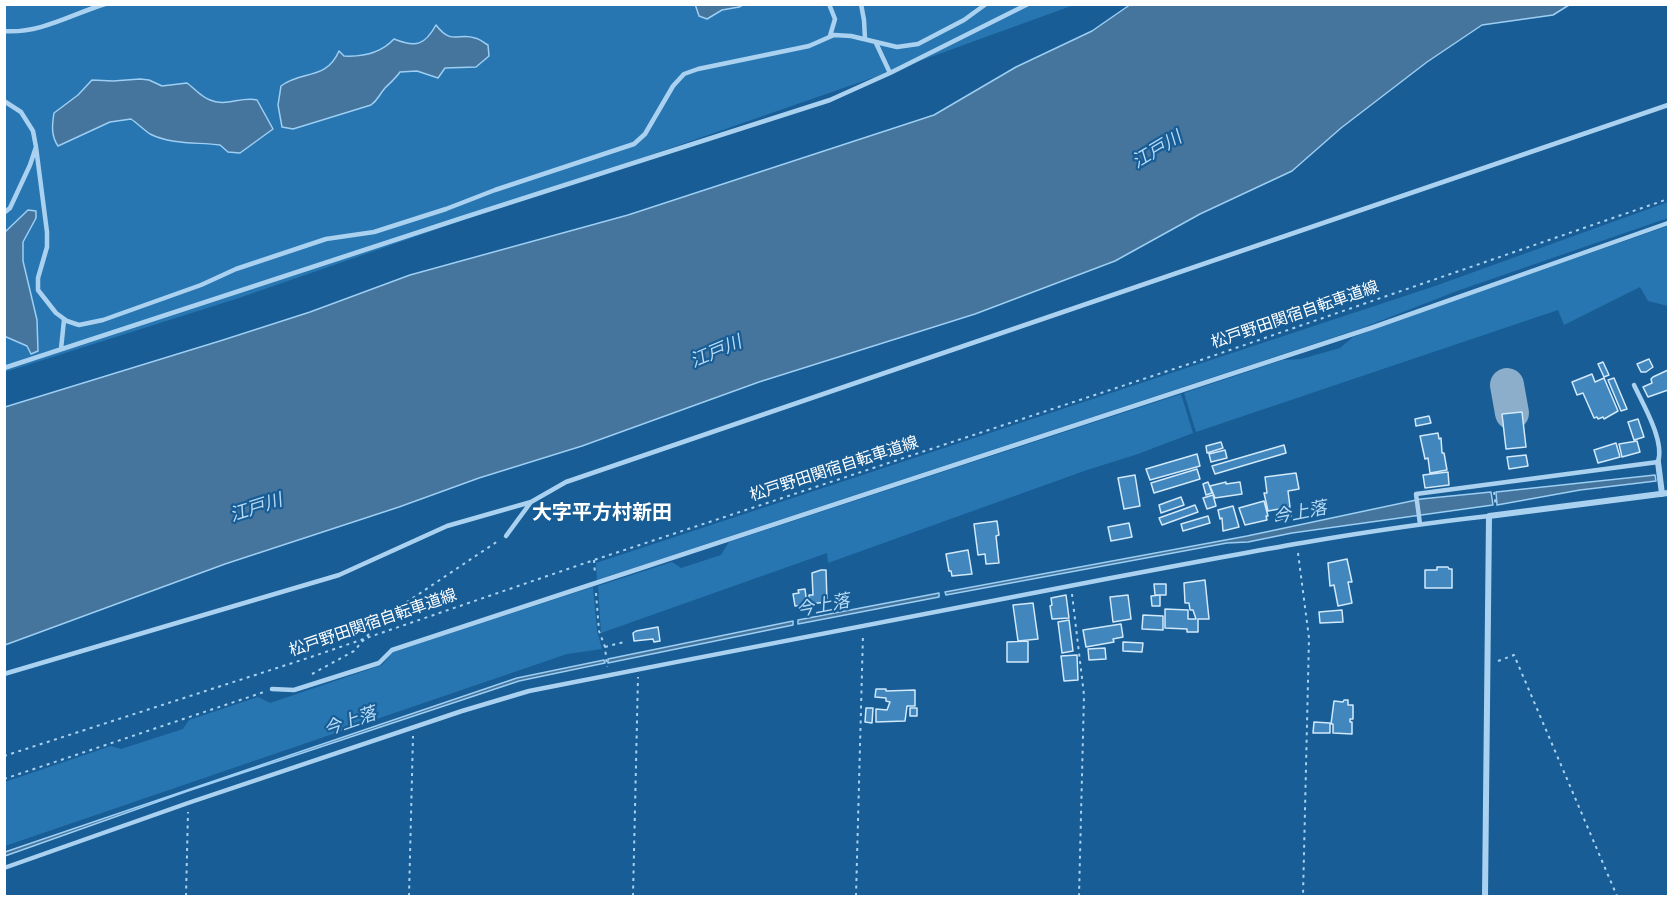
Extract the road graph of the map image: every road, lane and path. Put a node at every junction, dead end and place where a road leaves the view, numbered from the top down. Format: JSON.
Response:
{"nodes":[{"id":1,"x":105,"y":4,"type":"edge"},
{"id":2,"x":829,"y":4,"type":"edge"},
{"id":3,"x":861,"y":4,"type":"edge"},
{"id":4,"x":986,"y":4,"type":"edge"},
{"id":5,"x":1028,"y":4,"type":"edge"},
{"id":6,"x":4,"y":31,"type":"edge"},
{"id":7,"x":830,"y":36,"type":"junction"},
{"id":8,"x":865,"y":39,"type":"junction"},
{"id":9,"x":876,"y":42,"type":"junction"},
{"id":10,"x":890,"y":73,"type":"junction"},
{"id":11,"x":4,"y":101,"type":"edge"},
{"id":12,"x":1668,"y":105,"type":"edge"},
{"id":13,"x":36,"y":147,"type":"junction"},
{"id":14,"x":1668,"y":199,"type":"edge"},
{"id":15,"x":4,"y":213,"type":"edge"},
{"id":16,"x":1668,"y":223,"type":"edge"},
{"id":17,"x":64,"y":320,"type":"junction"},
{"id":18,"x":61,"y":349,"type":"junction"},
{"id":19,"x":4,"y":368,"type":"edge"},
{"id":20,"x":1634,"y":385,"type":"dead end"},
{"id":21,"x":1659,"y":462,"type":"junction"},
{"id":22,"x":1493,"y":483,"type":"junction"},
{"id":23,"x":1665,"y":493,"type":"edge"},
{"id":24,"x":531,"y":502,"type":"junction"},
{"id":25,"x":1497,"y":515,"type":"junction"},
{"id":26,"x":1489,"y":516,"type":"junction"},
{"id":27,"x":1420,"y":522,"type":"junction"},
{"id":28,"x":506,"y":536,"type":"joint"},
{"id":29,"x":1296,"y":544,"type":"junction"},
{"id":30,"x":594,"y":560,"type":"junction"},
{"id":31,"x":596,"y":583,"type":"junction"},
{"id":32,"x":1071,"y":585,"type":"junction"},
{"id":33,"x":863,"y":626,"type":"junction"},
{"id":34,"x":364,"y":639,"type":"junction"},
{"id":35,"x":624,"y":642,"type":"dead end"},
{"id":36,"x":605,"y":647,"type":"junction"},
{"id":37,"x":1487,"y":665,"type":"junction"},
{"id":38,"x":607,"y":669,"type":"dead end"},
{"id":39,"x":638,"y":669,"type":"junction"},
{"id":40,"x":4,"y":674,"type":"edge"},
{"id":41,"x":308,"y":676,"type":"dead end"},
{"id":42,"x":272,"y":689,"type":"joint"},
{"id":43,"x":413,"y":727,"type":"junction"},
{"id":44,"x":4,"y":756,"type":"edge"},
{"id":45,"x":4,"y":779,"type":"edge"},
{"id":46,"x":188,"y":803,"type":"junction"},
{"id":47,"x":4,"y":868,"type":"edge"},
{"id":48,"x":186,"y":897,"type":"edge"},
{"id":49,"x":409,"y":897,"type":"edge"},
{"id":50,"x":633,"y":897,"type":"edge"},
{"id":51,"x":856,"y":897,"type":"edge"},
{"id":52,"x":1079,"y":897,"type":"edge"},
{"id":53,"x":1303,"y":897,"type":"edge"},
{"id":54,"x":1485,"y":897,"type":"edge"},
{"id":55,"x":1617,"y":897,"type":"edge"}],
"edges":[{"from":1,"to":6,"type":"lane"},
{"from":2,"to":7,"type":"lane"},
{"from":3,"to":8,"type":"lane"},
{"from":4,"to":9,"type":"lane"},
{"from":5,"to":10,"type":"lane"},
{"from":7,"to":8,"type":"lane"},
{"from":7,"to":17,"type":"lane"},
{"from":8,"to":9,"type":"lane"},
{"from":9,"to":10,"type":"lane"},
{"from":10,"to":18,"type":"lane"},
{"from":11,"to":13,"type":"lane"},
{"from":12,"to":24,"type":"lane"},
{"from":13,"to":15,"type":"lane"},
{"from":13,"to":17,"type":"lane"},
{"from":14,"to":30,"type":"path","name":"松戸野田関宿自転車道線"},
{"from":16,"to":31,"type":"lane"},
{"from":17,"to":18,"type":"lane"},
{"from":18,"to":19,"type":"lane"},
{"from":20,"to":21,"type":"lane"},
{"from":21,"to":22,"type":"lane"},
{"from":21,"to":23,"type":"street"},
{"from":22,"to":25,"type":"path"},
{"from":22,"to":27,"type":"lane"},
{"from":23,"to":25,"type":"street"},
{"from":24,"to":28,"type":"lane"},
{"from":24,"to":40,"type":"lane"},
{"from":25,"to":26,"type":"street"},
{"from":26,"to":27,"type":"lane"},
{"from":26,"to":37,"type":"street"},
{"from":27,"to":29,"type":"lane"},
{"from":28,"to":34,"type":"path"},
{"from":29,"to":32,"type":"lane"},
{"from":29,"to":53,"type":"path"},
{"from":30,"to":31,"type":"path"},
{"from":30,"to":34,"type":"path","name":"松戸野田関宿自転車道線"},
{"from":31,"to":36,"type":"path"},
{"from":31,"to":42,"type":"lane"},
{"from":32,"to":33,"type":"lane"},
{"from":32,"to":52,"type":"path"},
{"from":33,"to":39,"type":"lane"},
{"from":33,"to":51,"type":"path"},
{"from":34,"to":41,"type":"path"},
{"from":34,"to":44,"type":"path","name":"松戸野田関宿自転車道線"},
{"from":35,"to":36,"type":"path"},
{"from":36,"to":38,"type":"path"},
{"from":37,"to":54,"type":"street"},
{"from":37,"to":55,"type":"path"},
{"from":39,"to":43,"type":"lane"},
{"from":39,"to":50,"type":"path"},
{"from":42,"to":45,"type":"path"},
{"from":43,"to":46,"type":"lane"},
{"from":43,"to":49,"type":"path"},
{"from":46,"to":47,"type":"lane"},
{"from":46,"to":48,"type":"path"}]}
